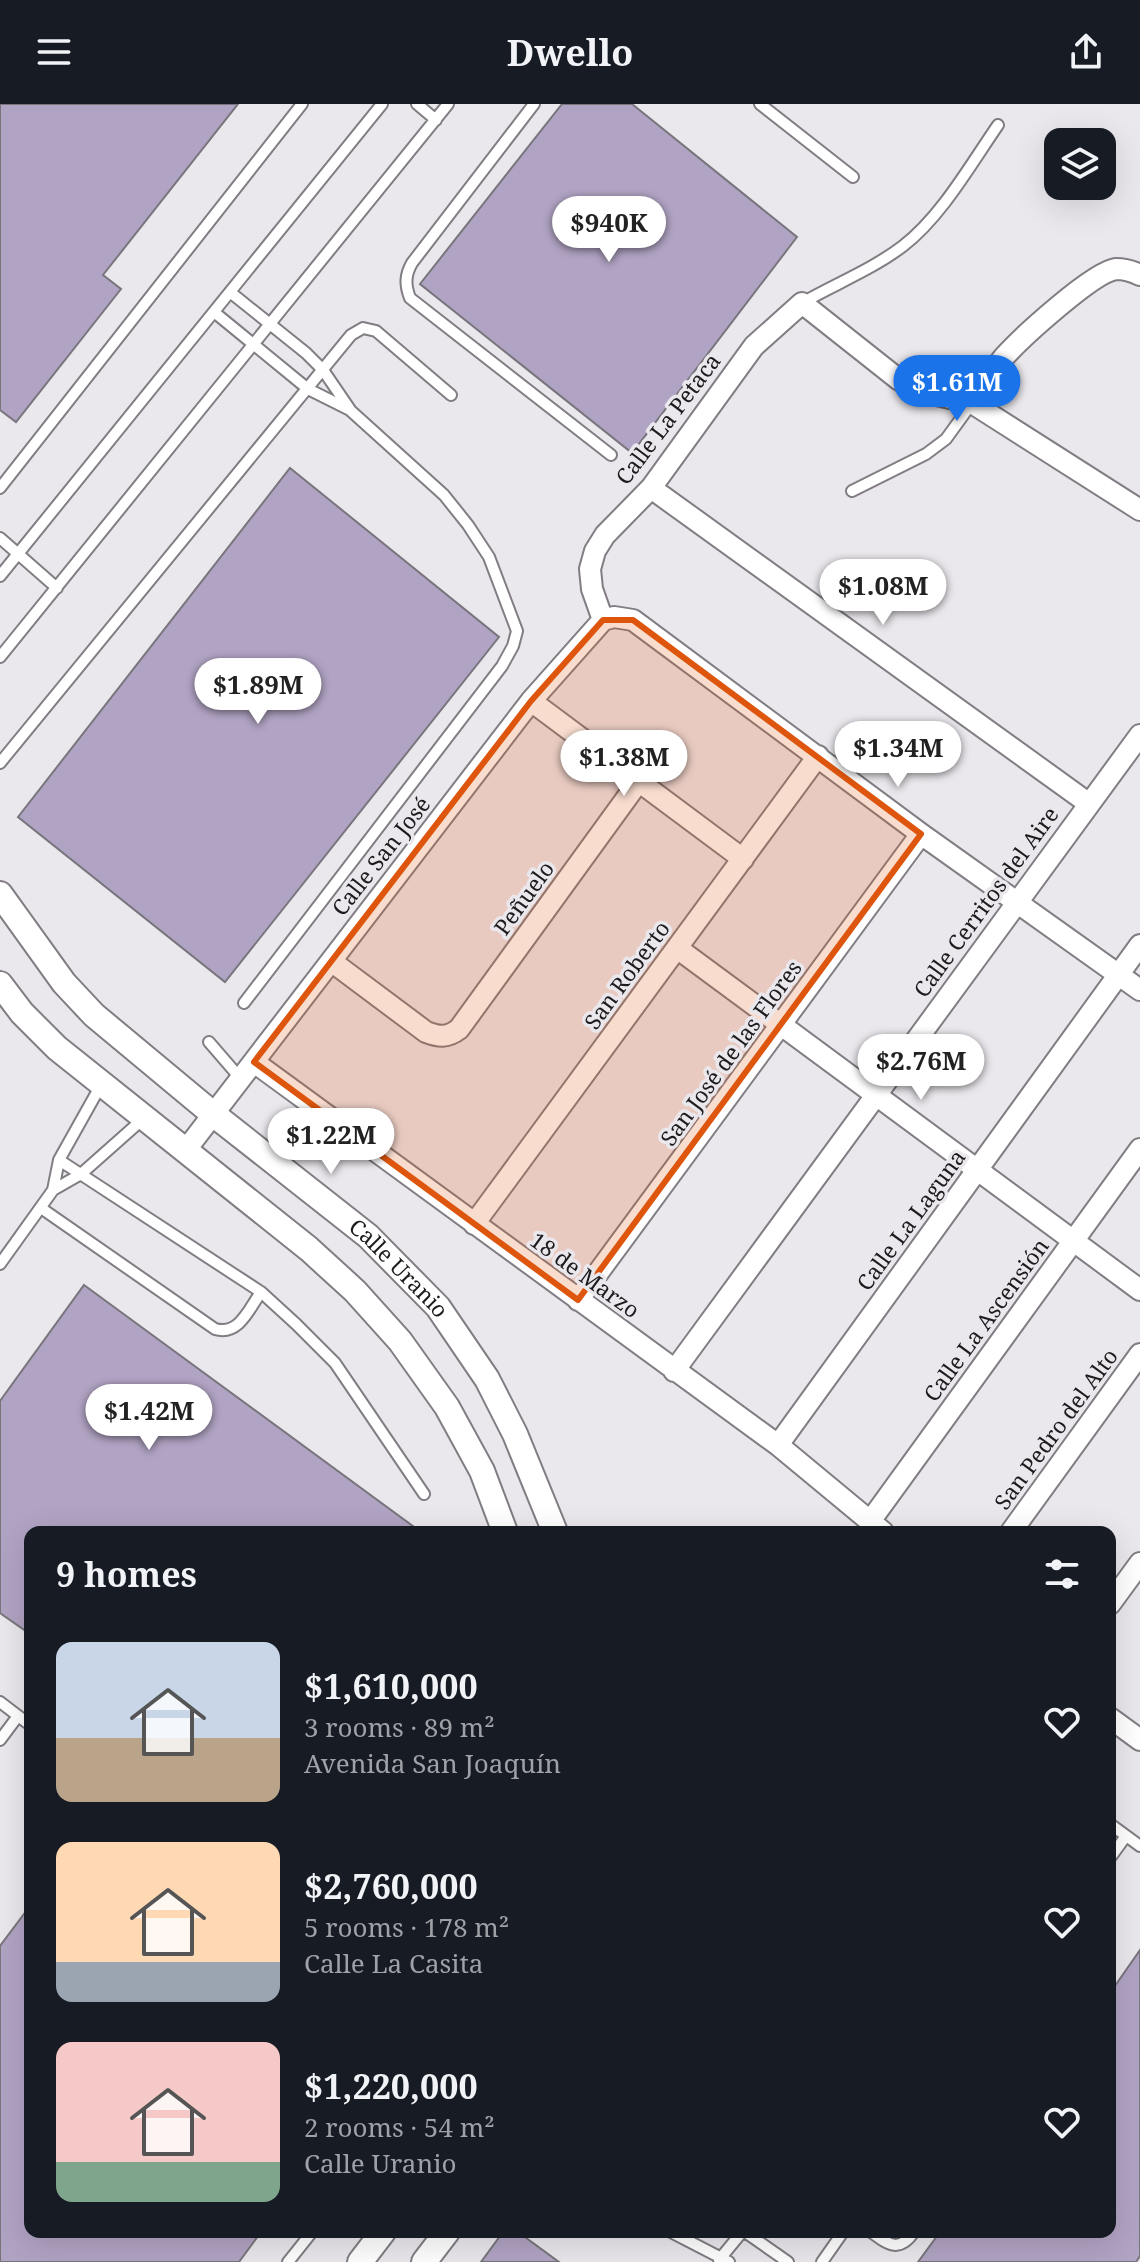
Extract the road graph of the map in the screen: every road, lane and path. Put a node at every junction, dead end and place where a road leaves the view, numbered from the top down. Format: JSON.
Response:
{"nodes":[{"id":1,"x":302,"y":104,"type":"edge"},
{"id":2,"x":382,"y":104,"type":"edge"},
{"id":3,"x":417,"y":104,"type":"edge"},
{"id":4,"x":448,"y":104,"type":"edge"},
{"id":5,"x":534,"y":104,"type":"edge"},
{"id":6,"x":760,"y":104,"type":"edge"},
{"id":7,"x":436,"y":120,"type":"junction"},
{"id":8,"x":998,"y":125,"type":"dead end"},
{"id":9,"x":853,"y":177,"type":"dead end"},
{"id":10,"x":1140,"y":275,"type":"edge"},
{"id":11,"x":230,"y":292,"type":"junction"},
{"id":12,"x":802,"y":303,"type":"junction"},
{"id":13,"x":214,"y":312,"type":"junction"},
{"id":14,"x":270,"y":327,"type":"junction"},
{"id":15,"x":254,"y":346,"type":"junction"},
{"id":16,"x":323,"y":370,"type":"junction"},
{"id":17,"x":308,"y":389,"type":"junction"},
{"id":18,"x":451,"y":395,"type":"dead end"},
{"id":19,"x":972,"y":403,"type":"junction"},
{"id":20,"x":351,"y":411,"type":"junction"},
{"id":21,"x":611,"y":455,"type":"dead end"},
{"id":22,"x":0,"y":488,"type":"edge"},
{"id":23,"x":651,"y":488,"type":"junction"},
{"id":24,"x":852,"y":491,"type":"dead end"},
{"id":25,"x":1140,"y":510,"type":"edge"},
{"id":26,"x":0,"y":538,"type":"edge"},
{"id":27,"x":19,"y":555,"type":"junction"},
{"id":28,"x":0,"y":576,"type":"edge"},
{"id":29,"x":57,"y":588,"type":"junction"},
{"id":30,"x":603,"y":620,"type":"junction"},
{"id":31,"x":0,"y":657,"type":"edge"},
{"id":32,"x":531,"y":701,"type":"junction"},
{"id":33,"x":1140,"y":735,"type":"edge"},
{"id":34,"x":818,"y":756,"type":"junction"},
{"id":35,"x":0,"y":763,"type":"edge"},
{"id":36,"x":639,"y":781,"type":"junction"},
{"id":37,"x":1088,"y":803,"type":"junction"},
{"id":38,"x":921,"y":834,"type":"junction"},
{"id":39,"x":743,"y":859,"type":"junction"},
{"id":40,"x":0,"y":894,"type":"edge"},
{"id":41,"x":1017,"y":900,"type":"junction"},
{"id":42,"x":1140,"y":945,"type":"edge"},
{"id":43,"x":677,"y":948,"type":"junction"},
{"id":44,"x":331,"y":961,"type":"junction"},
{"id":45,"x":1118,"y":975,"type":"junction"},
{"id":46,"x":0,"y":984,"type":"edge"},
{"id":47,"x":1140,"y":990,"type":"edge"},
{"id":48,"x":244,"y":1003,"type":"dead end"},
{"id":49,"x":781,"y":1026,"type":"junction"},
{"id":50,"x":209,"y":1042,"type":"dead end"},
{"id":51,"x":254,"y":1062,"type":"junction"},
{"id":52,"x":241,"y":1079,"type":"junction"},
{"id":53,"x":101,"y":1085,"type":"junction"},
{"id":54,"x":875,"y":1095,"type":"junction"},
{"id":55,"x":213,"y":1114,"type":"junction"},
{"id":56,"x":143,"y":1119,"type":"junction"},
{"id":57,"x":1140,"y":1149,"type":"edge"},
{"id":58,"x":185,"y":1151,"type":"junction"},
{"id":59,"x":59,"y":1160,"type":"junction"},
{"id":60,"x":976,"y":1171,"type":"junction"},
{"id":61,"x":81,"y":1174,"type":"junction"},
{"id":62,"x":53,"y":1190,"type":"junction"},
{"id":63,"x":41,"y":1208,"type":"junction"},
{"id":64,"x":474,"y":1224,"type":"junction"},
{"id":65,"x":1073,"y":1242,"type":"junction"},
{"id":66,"x":0,"y":1264,"type":"edge"},
{"id":67,"x":1140,"y":1290,"type":"edge"},
{"id":68,"x":261,"y":1292,"type":"junction"},
{"id":69,"x":578,"y":1300,"type":"junction"},
{"id":70,"x":1140,"y":1354,"type":"edge"},
{"id":71,"x":674,"y":1371,"type":"junction"},
{"id":72,"x":778,"y":1445,"type":"junction"},
{"id":73,"x":424,"y":1494,"type":"dead end"},
{"id":74,"x":503,"y":1526,"type":"edge"},
{"id":75,"x":553,"y":1526,"type":"edge"},
{"id":76,"x":877,"y":1526,"type":"edge"},
{"id":77,"x":1015,"y":1526,"type":"edge"},
{"id":78,"x":1140,"y":1563,"type":"edge"},
{"id":79,"x":1116,"y":1596,"type":"edge"},
{"id":80,"x":0,"y":1702,"type":"edge"},
{"id":81,"x":18,"y":1716,"type":"junction"},
{"id":82,"x":24,"y":1720,"type":"edge"},
{"id":83,"x":1116,"y":1722,"type":"edge"},
{"id":84,"x":0,"y":1740,"type":"edge"},
{"id":85,"x":1140,"y":1740,"type":"edge"},
{"id":86,"x":1116,"y":1828,"type":"edge"},
{"id":87,"x":1126,"y":1836,"type":"junction"},
{"id":88,"x":1140,"y":1846,"type":"edge"},
{"id":89,"x":1116,"y":1850,"type":"edge"},
{"id":90,"x":307,"y":2238,"type":"edge"},
{"id":91,"x":378,"y":2238,"type":"edge"},
{"id":92,"x":442,"y":2238,"type":"edge"},
{"id":93,"x":682,"y":2238,"type":"edge"},
{"id":94,"x":739,"y":2238,"type":"edge"},
{"id":95,"x":752,"y":2238,"type":"edge"},
{"id":96,"x":839,"y":2238,"type":"edge"},
{"id":97,"x":880,"y":2238,"type":"edge"},
{"id":98,"x":910,"y":2238,"type":"edge"},
{"id":99,"x":723,"y":2260,"type":"edge"},
{"id":100,"x":288,"y":2262,"type":"edge"},
{"id":101,"x":360,"y":2262,"type":"edge"},
{"id":102,"x":424,"y":2262,"type":"edge"},
{"id":103,"x":788,"y":2262,"type":"edge"},
{"id":104,"x":822,"y":2262,"type":"edge"}],
"edges":[{"from":1,"to":22,"type":"lane"},
{"from":2,"to":11,"type":"lane"},
{"from":3,"to":7,"type":"lane"},
{"from":4,"to":7,"type":"lane"},
{"from":5,"to":21,"type":"lane"},
{"from":6,"to":9,"type":"lane"},
{"from":7,"to":14,"type":"lane"},
{"from":8,"to":12,"type":"lane"},
{"from":10,"to":19,"type":"street"},
{"from":11,"to":13,"type":"lane"},
{"from":11,"to":14,"type":"lane"},
{"from":12,"to":19,"type":"street"},
{"from":12,"to":23,"type":"street","name":"Calle La Petaca"},
{"from":13,"to":15,"type":"lane"},
{"from":13,"to":27,"type":"lane"},
{"from":14,"to":15,"type":"lane"},
{"from":14,"to":16,"type":"lane"},
{"from":15,"to":17,"type":"lane"},
{"from":15,"to":29,"type":"lane"},
{"from":16,"to":17,"type":"lane"},
{"from":16,"to":18,"type":"lane"},
{"from":16,"to":20,"type":"lane"},
{"from":17,"to":20,"type":"lane"},
{"from":17,"to":35,"type":"lane"},
{"from":19,"to":24,"type":"lane"},
{"from":19,"to":25,"type":"street"},
{"from":20,"to":48,"type":"lane"},
{"from":23,"to":30,"type":"street","name":"Calle La Petaca"},
{"from":23,"to":37,"type":"street"},
{"from":26,"to":27,"type":"lane"},
{"from":27,"to":28,"type":"lane"},
{"from":27,"to":29,"type":"lane"},
{"from":29,"to":31,"type":"lane"},
{"from":30,"to":32,"type":"street","name":"Calle San José"},
{"from":30,"to":34,"type":"street"},
{"from":32,"to":36,"type":"street"},
{"from":32,"to":44,"type":"street","name":"Calle San José"},
{"from":33,"to":37,"type":"street","name":"Calle Cerritos del Aire"},
{"from":34,"to":38,"type":"street"},
{"from":34,"to":39,"type":"street","name":"San Roberto"},
{"from":36,"to":39,"type":"street"},
{"from":36,"to":44,"type":"street","name":"Peñuelo"},
{"from":37,"to":41,"type":"street","name":"Calle Cerritos del Aire"},
{"from":38,"to":41,"type":"street"},
{"from":38,"to":49,"type":"street","name":"San José de las Flores"},
{"from":39,"to":43,"type":"street","name":"San Roberto"},
{"from":40,"to":55,"type":"street","name":"Calle Uranio"},
{"from":41,"to":45,"type":"street"},
{"from":41,"to":54,"type":"street","name":"Calle Cerritos del Aire"},
{"from":42,"to":45,"type":"street","name":"Calle La Laguna"},
{"from":43,"to":49,"type":"street"},
{"from":43,"to":64,"type":"street","name":"San Roberto"},
{"from":44,"to":51,"type":"street","name":"Calle San José"},
{"from":45,"to":47,"type":"street"},
{"from":45,"to":60,"type":"street","name":"Calle La Laguna"},
{"from":46,"to":53,"type":"street","name":"Calle Uranio"},
{"from":49,"to":54,"type":"street"},
{"from":49,"to":69,"type":"street","name":"San José de las Flores"},
{"from":50,"to":52,"type":"lane"},
{"from":51,"to":52,"type":"street","name":"Calle San José"},
{"from":51,"to":64,"type":"street","name":"18 de Marzo"},
{"from":52,"to":55,"type":"street","name":"Calle San José"},
{"from":53,"to":56,"type":"street","name":"Calle Uranio"},
{"from":53,"to":59,"type":"lane"},
{"from":54,"to":60,"type":"street"},
{"from":54,"to":71,"type":"street","name":"Calle Cerritos del Aire"},
{"from":55,"to":58,"type":"street","name":"Calle San José"},
{"from":55,"to":75,"type":"street","name":"Calle Uranio"},
{"from":56,"to":58,"type":"street","name":"Calle Uranio"},
{"from":56,"to":61,"type":"lane"},
{"from":57,"to":65,"type":"street","name":"Calle La Ascensión"},
{"from":58,"to":74,"type":"street","name":"Calle Uranio"},
{"from":59,"to":61,"type":"lane"},
{"from":59,"to":62,"type":"lane"},
{"from":60,"to":65,"type":"street"},
{"from":60,"to":72,"type":"street","name":"Calle La Laguna"},
{"from":61,"to":62,"type":"lane"},
{"from":61,"to":68,"type":"lane"},
{"from":62,"to":63,"type":"lane"},
{"from":63,"to":66,"type":"lane"},
{"from":63,"to":68,"type":"lane"},
{"from":64,"to":69,"type":"street","name":"18 de Marzo"},
{"from":65,"to":67,"type":"street"},
{"from":65,"to":76,"type":"street","name":"Calle La Ascensión"},
{"from":68,"to":73,"type":"lane"},
{"from":69,"to":71,"type":"street","name":"18 de Marzo"},
{"from":70,"to":77,"type":"street","name":"San Pedro del Alto"},
{"from":71,"to":72,"type":"street","name":"18 de Marzo"},
{"from":72,"to":76,"type":"street","name":"18 de Marzo"},
{"from":78,"to":79,"type":"street"},
{"from":80,"to":81,"type":"lane"},
{"from":81,"to":82,"type":"lane"},
{"from":81,"to":84,"type":"lane"},
{"from":83,"to":85,"type":"street"},
{"from":86,"to":87,"type":"lane"},
{"from":87,"to":88,"type":"lane"},
{"from":87,"to":89,"type":"lane"},
{"from":90,"to":100,"type":"lane"},
{"from":91,"to":101,"type":"street"},
{"from":92,"to":102,"type":"street"},
{"from":93,"to":99,"type":"lane"},
{"from":94,"to":99,"type":"lane"},
{"from":95,"to":103,"type":"lane"},
{"from":96,"to":104,"type":"lane"},
{"from":97,"to":98,"type":"lane"}]}
